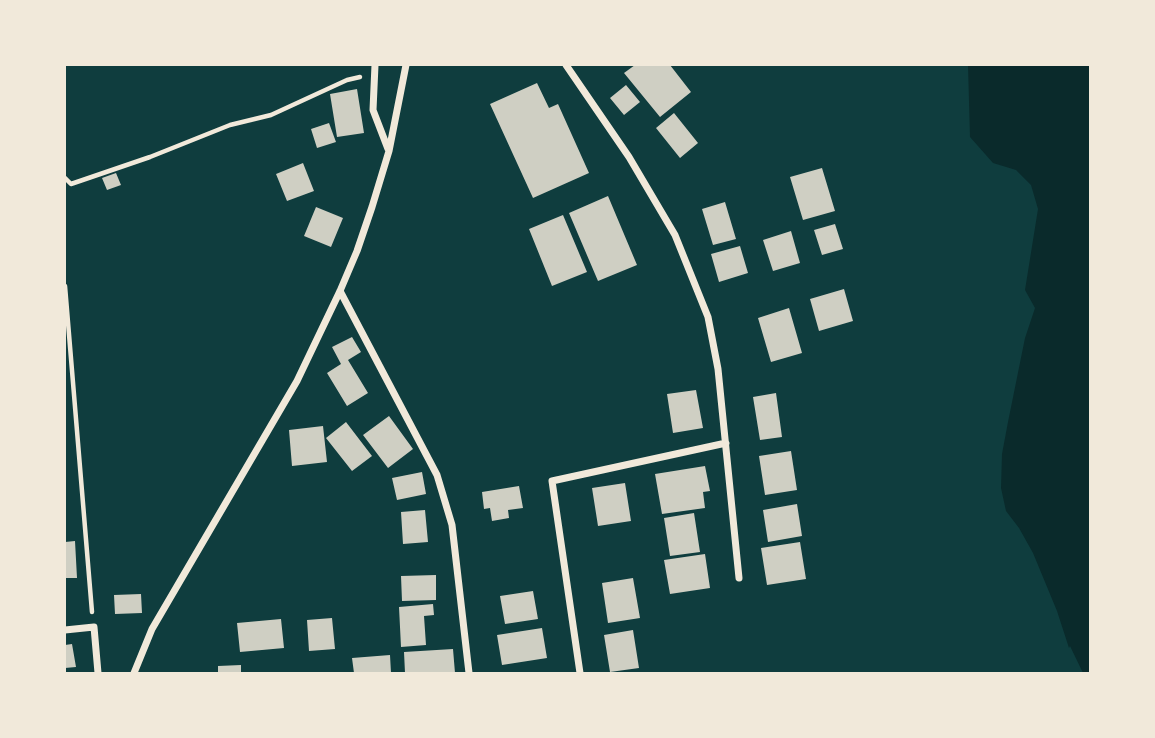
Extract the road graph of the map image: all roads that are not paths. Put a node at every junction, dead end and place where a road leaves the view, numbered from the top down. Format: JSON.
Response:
{"nodes":[{"id":1,"x":406,"y":65,"type":"edge"},
{"id":2,"x":566,"y":65,"type":"edge"},
{"id":3,"x":375,"y":69,"type":"edge"},
{"id":4,"x":389,"y":150,"type":"junction"},
{"id":5,"x":340,"y":291,"type":"junction"},
{"id":6,"x":726,"y":443,"type":"junction"},
{"id":7,"x":739,"y":578,"type":"dead end"},
{"id":8,"x":65,"y":629,"type":"edge"},
{"id":9,"x":98,"y":673,"type":"edge"},
{"id":10,"x":134,"y":673,"type":"edge"},
{"id":11,"x":469,"y":673,"type":"edge"},
{"id":12,"x":580,"y":673,"type":"edge"}],
"edges":[{"from":1,"to":4,"type":"street"},
{"from":2,"to":6,"type":"street"},
{"from":3,"to":4,"type":"street"},
{"from":4,"to":5,"type":"street"},
{"from":5,"to":10,"type":"street"},
{"from":5,"to":11,"type":"street"},
{"from":6,"to":7,"type":"street"},
{"from":6,"to":12,"type":"street"},
{"from":8,"to":9,"type":"street"}]}
